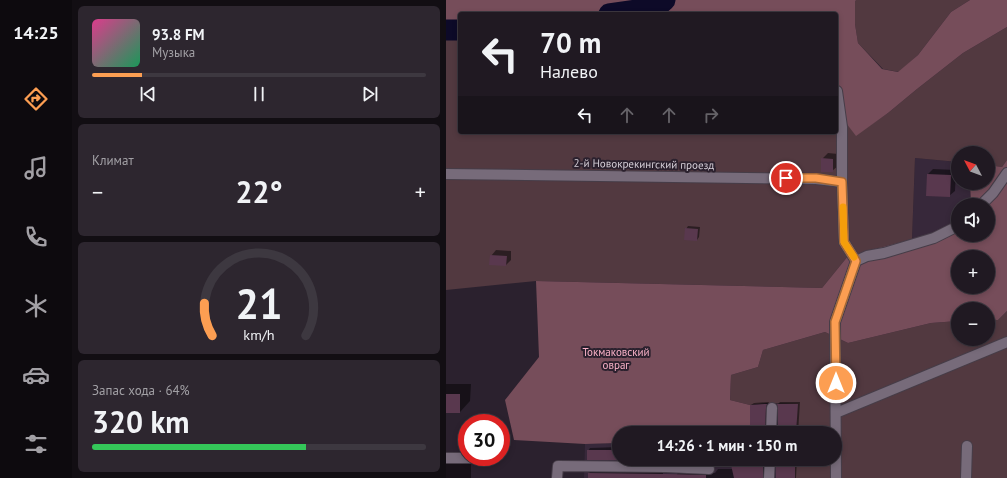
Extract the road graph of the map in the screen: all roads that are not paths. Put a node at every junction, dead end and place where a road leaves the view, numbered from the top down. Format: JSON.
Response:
{"nodes":[{"id":1,"x":838,"y":98,"type":"edge"},
{"id":2,"x":1007,"y":172,"type":"edge"},
{"id":3,"x":446,"y":174,"type":"edge"},
{"id":4,"x":842,"y":182,"type":"junction"},
{"id":5,"x":988,"y":198,"type":"edge"},
{"id":6,"x":951,"y":230,"type":"edge"},
{"id":7,"x":856,"y":261,"type":"junction"},
{"id":8,"x":1007,"y":342,"type":"edge"},
{"id":9,"x":772,"y":408,"type":"dead end"},
{"id":10,"x":836,"y":413,"type":"junction"},
{"id":11,"x":771,"y":426,"type":"edge"},
{"id":12,"x":967,"y":446,"type":"dead end"},
{"id":13,"x":446,"y":458,"type":"edge"},
{"id":14,"x":458,"y":458,"type":"edge"},
{"id":15,"x":612,"y":465,"type":"edge"},
{"id":16,"x":688,"y":466,"type":"edge"},
{"id":17,"x":770,"y":466,"type":"edge"},
{"id":18,"x":709,"y":469,"type":"dead end"},
{"id":19,"x":557,"y":478,"type":"edge"},
{"id":20,"x":769,"y":478,"type":"edge"},
{"id":21,"x":836,"y":478,"type":"edge"},
{"id":22,"x":966,"y":478,"type":"edge"}],
"edges":[{"from":1,"to":4,"type":"street"},
{"from":2,"to":5,"type":"street"},
{"from":3,"to":4,"type":"street","name":"2-й Новокрекингский проезд"},
{"from":4,"to":7,"type":"street"},
{"from":6,"to":7,"type":"street"},
{"from":7,"to":10,"type":"street"},
{"from":8,"to":10,"type":"street"},
{"from":9,"to":11,"type":"street"},
{"from":10,"to":21,"type":"street"},
{"from":12,"to":22,"type":"street"},
{"from":13,"to":14,"type":"street"},
{"from":15,"to":19,"type":"street"},
{"from":16,"to":18,"type":"street"},
{"from":17,"to":20,"type":"street"}]}
